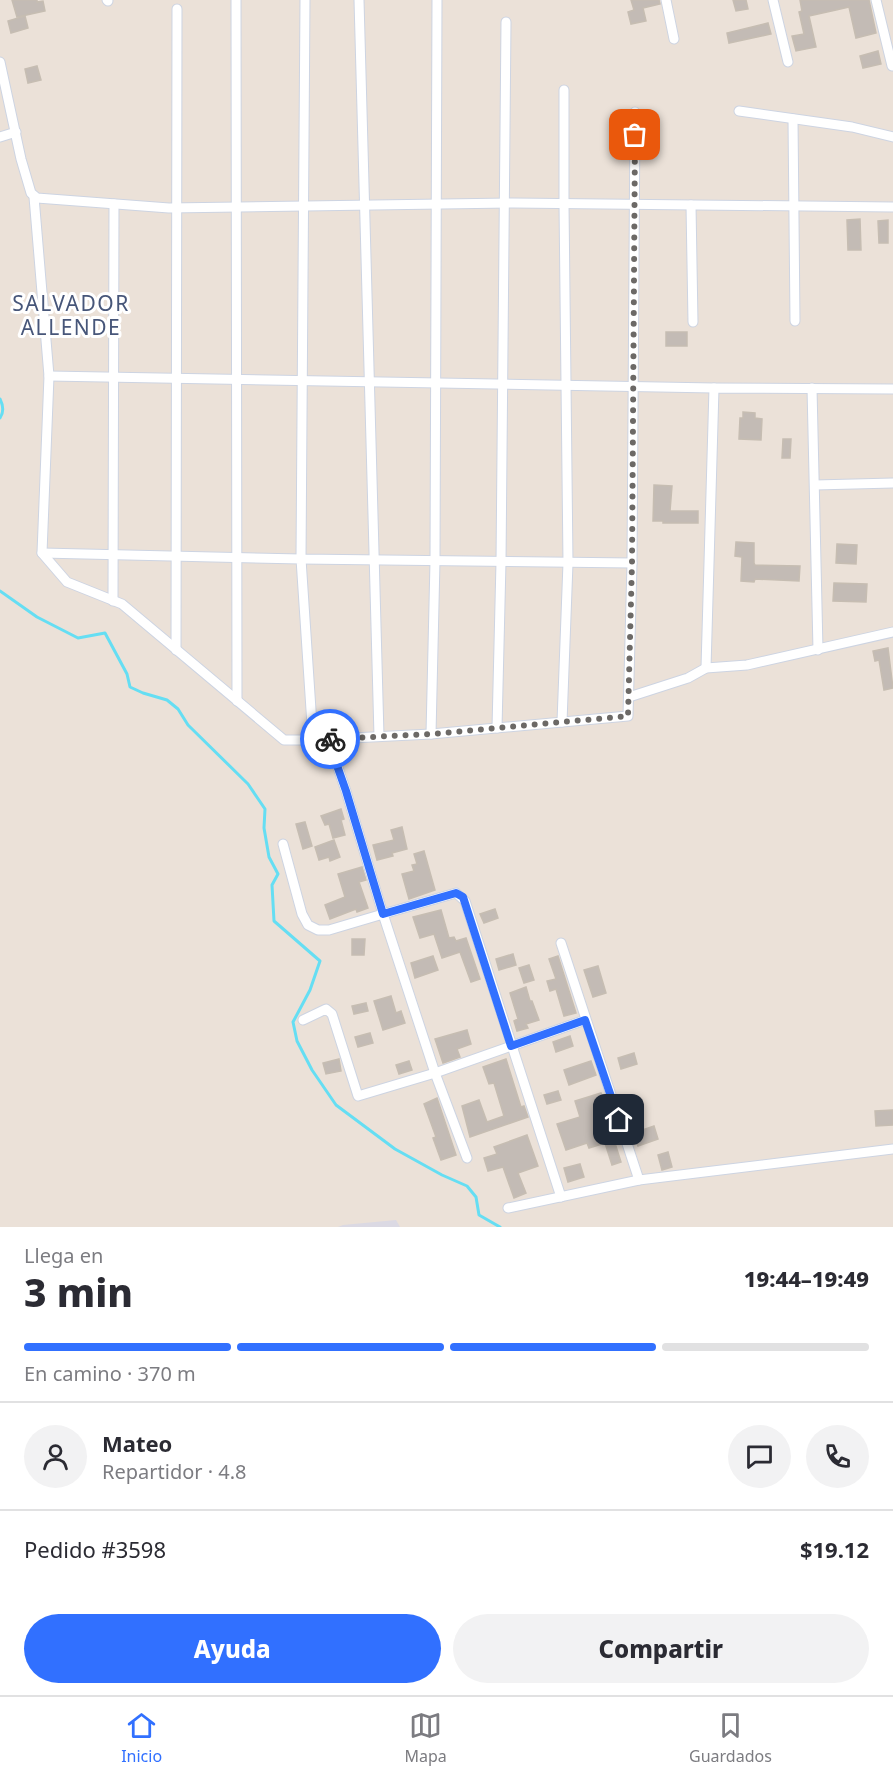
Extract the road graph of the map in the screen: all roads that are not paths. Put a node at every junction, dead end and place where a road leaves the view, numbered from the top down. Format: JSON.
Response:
{"nodes":[{"id":1,"x":236,"y":0,"type":"edge"},
{"id":2,"x":304,"y":0,"type":"edge"},
{"id":3,"x":359,"y":0,"type":"edge"},
{"id":4,"x":437,"y":0,"type":"edge"},
{"id":5,"x":666,"y":0,"type":"edge"},
{"id":6,"x":773,"y":0,"type":"edge"},
{"id":7,"x":876,"y":0,"type":"edge"},
{"id":8,"x":177,"y":9,"type":"dead end"},
{"id":9,"x":506,"y":22,"type":"dead end"},
{"id":10,"x":674,"y":39,"type":"dead end"},
{"id":11,"x":788,"y":62,"type":"dead end"},
{"id":12,"x":892,"y":66,"type":"edge"},
{"id":13,"x":1,"y":69,"type":"edge"},
{"id":14,"x":564,"y":90,"type":"dead end"},
{"id":15,"x":739,"y":111,"type":"dead end"},
{"id":16,"x":635,"y":112,"type":"dead end"},
{"id":17,"x":793,"y":119,"type":"junction"},
{"id":18,"x":16,"y":132,"type":"junction"},
{"id":19,"x":0,"y":137,"type":"edge"},
{"id":20,"x":893,"y":137,"type":"edge"},
{"id":21,"x":34,"y":197,"type":"junction"},
{"id":22,"x":505,"y":203,"type":"junction"},
{"id":23,"x":114,"y":204,"type":"junction"},
{"id":24,"x":365,"y":204,"type":"junction"},
{"id":25,"x":435,"y":204,"type":"junction"},
{"id":26,"x":564,"y":204,"type":"junction"},
{"id":27,"x":634,"y":204,"type":"junction"},
{"id":28,"x":303,"y":205,"type":"junction"},
{"id":29,"x":691,"y":205,"type":"junction"},
{"id":30,"x":237,"y":206,"type":"junction"},
{"id":31,"x":177,"y":207,"type":"junction"},
{"id":32,"x":794,"y":207,"type":"junction"},
{"id":33,"x":893,"y":207,"type":"edge"},
{"id":34,"x":795,"y":321,"type":"dead end"},
{"id":35,"x":693,"y":322,"type":"dead end"},
{"id":36,"x":49,"y":375,"type":"junction"},
{"id":37,"x":114,"y":377,"type":"junction"},
{"id":38,"x":176,"y":379,"type":"junction"},
{"id":39,"x":237,"y":380,"type":"junction"},
{"id":40,"x":302,"y":382,"type":"junction"},
{"id":41,"x":371,"y":383,"type":"junction"},
{"id":42,"x":435,"y":384,"type":"junction"},
{"id":43,"x":503,"y":385,"type":"junction"},
{"id":44,"x":567,"y":386,"type":"junction"},
{"id":45,"x":632,"y":387,"type":"junction"},
{"id":46,"x":714,"y":388,"type":"junction"},
{"id":47,"x":812,"y":388,"type":"junction"},
{"id":48,"x":893,"y":389,"type":"edge"},
{"id":49,"x":893,"y":483,"type":"edge"},
{"id":50,"x":815,"y":485,"type":"junction"},
{"id":51,"x":42,"y":553,"type":"junction"},
{"id":52,"x":114,"y":555,"type":"junction"},
{"id":53,"x":176,"y":556,"type":"junction"},
{"id":54,"x":237,"y":558,"type":"junction"},
{"id":55,"x":301,"y":559,"type":"junction"},
{"id":56,"x":376,"y":560,"type":"junction"},
{"id":57,"x":435,"y":561,"type":"junction"},
{"id":58,"x":501,"y":562,"type":"junction"},
{"id":59,"x":568,"y":563,"type":"junction"},
{"id":60,"x":632,"y":563,"type":"junction"},
{"id":61,"x":113,"y":601,"type":"junction"},
{"id":62,"x":893,"y":632,"type":"edge"},
{"id":63,"x":176,"y":650,"type":"junction"},
{"id":64,"x":818,"y":650,"type":"junction"},
{"id":65,"x":705,"y":668,"type":"junction"},
{"id":66,"x":629,"y":697,"type":"junction"},
{"id":67,"x":237,"y":701,"type":"junction"},
{"id":68,"x":562,"y":722,"type":"junction"},
{"id":69,"x":496,"y":728,"type":"junction"},
{"id":70,"x":432,"y":734,"type":"junction"},
{"id":71,"x":379,"y":736,"type":"junction"},
{"id":72,"x":312,"y":740,"type":"junction"},
{"id":73,"x":328,"y":740,"type":"junction"},
{"id":74,"x":283,"y":844,"type":"dead end"},
{"id":75,"x":383,"y":914,"type":"junction"},
{"id":76,"x":561,"y":943,"type":"dead end"},
{"id":77,"x":303,"y":1020,"type":"dead end"},
{"id":78,"x":585,"y":1020,"type":"junction"},
{"id":79,"x":511,"y":1046,"type":"junction"},
{"id":80,"x":435,"y":1073,"type":"junction"},
{"id":81,"x":893,"y":1149,"type":"edge"},
{"id":82,"x":467,"y":1158,"type":"dead end"},
{"id":83,"x":639,"y":1180,"type":"junction"},
{"id":84,"x":561,"y":1197,"type":"junction"},
{"id":85,"x":508,"y":1208,"type":"dead end"}],
"edges":[{"from":1,"to":30,"type":"street"},
{"from":2,"to":28,"type":"street"},
{"from":3,"to":24,"type":"street"},
{"from":4,"to":25,"type":"street"},
{"from":5,"to":10,"type":"street"},
{"from":6,"to":11,"type":"street"},
{"from":7,"to":12,"type":"street"},
{"from":8,"to":31,"type":"street"},
{"from":9,"to":22,"type":"street"},
{"from":13,"to":18,"type":"street"},
{"from":14,"to":26,"type":"street"},
{"from":15,"to":17,"type":"street"},
{"from":16,"to":27,"type":"street"},
{"from":17,"to":20,"type":"street"},
{"from":17,"to":32,"type":"street"},
{"from":18,"to":19,"type":"street"},
{"from":18,"to":21,"type":"street"},
{"from":21,"to":23,"type":"street"},
{"from":21,"to":36,"type":"street"},
{"from":22,"to":25,"type":"street"},
{"from":22,"to":26,"type":"street"},
{"from":22,"to":43,"type":"street"},
{"from":23,"to":31,"type":"street"},
{"from":23,"to":37,"type":"street"},
{"from":24,"to":25,"type":"street"},
{"from":24,"to":28,"type":"street"},
{"from":24,"to":41,"type":"street"},
{"from":25,"to":42,"type":"street"},
{"from":26,"to":27,"type":"street"},
{"from":26,"to":44,"type":"street"},
{"from":27,"to":29,"type":"street"},
{"from":27,"to":45,"type":"street"},
{"from":28,"to":30,"type":"street"},
{"from":28,"to":40,"type":"street"},
{"from":29,"to":32,"type":"street"},
{"from":29,"to":35,"type":"street"},
{"from":30,"to":31,"type":"street"},
{"from":30,"to":39,"type":"street"},
{"from":31,"to":38,"type":"street"},
{"from":32,"to":33,"type":"street"},
{"from":32,"to":34,"type":"street"},
{"from":36,"to":37,"type":"street"},
{"from":36,"to":51,"type":"street"},
{"from":37,"to":38,"type":"street"},
{"from":37,"to":52,"type":"street"},
{"from":38,"to":39,"type":"street"},
{"from":38,"to":53,"type":"street"},
{"from":39,"to":40,"type":"street"},
{"from":39,"to":54,"type":"street"},
{"from":40,"to":41,"type":"street"},
{"from":40,"to":55,"type":"street"},
{"from":41,"to":42,"type":"street"},
{"from":41,"to":56,"type":"street"},
{"from":42,"to":43,"type":"street"},
{"from":42,"to":57,"type":"street"},
{"from":43,"to":44,"type":"street"},
{"from":43,"to":58,"type":"street"},
{"from":44,"to":45,"type":"street"},
{"from":44,"to":59,"type":"street"},
{"from":45,"to":46,"type":"street"},
{"from":45,"to":60,"type":"street"},
{"from":46,"to":47,"type":"street"},
{"from":46,"to":65,"type":"street"},
{"from":47,"to":48,"type":"street"},
{"from":47,"to":50,"type":"street"},
{"from":49,"to":50,"type":"street"},
{"from":50,"to":64,"type":"street"},
{"from":51,"to":52,"type":"street"},
{"from":51,"to":61,"type":"street"},
{"from":52,"to":53,"type":"street"},
{"from":52,"to":61,"type":"street"},
{"from":53,"to":54,"type":"street"},
{"from":53,"to":63,"type":"street"},
{"from":54,"to":55,"type":"street"},
{"from":54,"to":67,"type":"street"},
{"from":55,"to":56,"type":"street"},
{"from":55,"to":72,"type":"street"},
{"from":56,"to":57,"type":"street"},
{"from":56,"to":71,"type":"street"},
{"from":57,"to":58,"type":"street"},
{"from":57,"to":70,"type":"street"},
{"from":58,"to":59,"type":"street"},
{"from":58,"to":69,"type":"street"},
{"from":59,"to":60,"type":"street"},
{"from":59,"to":68,"type":"street"},
{"from":60,"to":66,"type":"street"},
{"from":61,"to":63,"type":"street"},
{"from":62,"to":64,"type":"street"},
{"from":63,"to":67,"type":"street"},
{"from":64,"to":65,"type":"street"},
{"from":65,"to":66,"type":"street"},
{"from":66,"to":68,"type":"street"},
{"from":67,"to":72,"type":"street"},
{"from":68,"to":69,"type":"street"},
{"from":69,"to":70,"type":"street"},
{"from":70,"to":71,"type":"street"},
{"from":71,"to":73,"type":"street"},
{"from":72,"to":73,"type":"street"},
{"from":73,"to":75,"type":"street"},
{"from":74,"to":75,"type":"street"},
{"from":75,"to":79,"type":"street"},
{"from":75,"to":80,"type":"street"},
{"from":76,"to":78,"type":"street"},
{"from":77,"to":80,"type":"street"},
{"from":78,"to":79,"type":"street"},
{"from":78,"to":83,"type":"street"},
{"from":79,"to":80,"type":"street"},
{"from":79,"to":84,"type":"street"},
{"from":80,"to":82,"type":"street"},
{"from":81,"to":83,"type":"street"},
{"from":83,"to":84,"type":"street"},
{"from":84,"to":85,"type":"street"}]}
